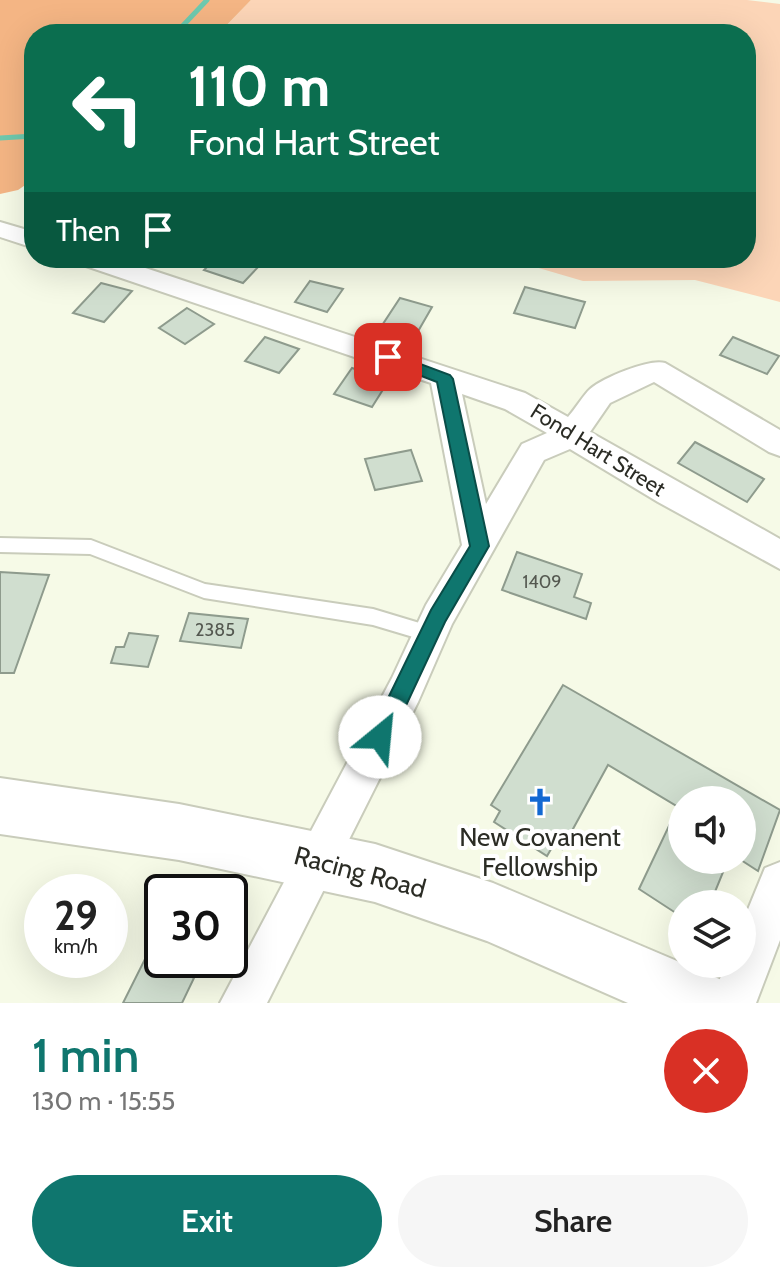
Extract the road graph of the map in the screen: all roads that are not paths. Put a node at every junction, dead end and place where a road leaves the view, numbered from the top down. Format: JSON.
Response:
{"nodes":[{"id":1,"x":0,"y":229,"type":"edge"},
{"id":2,"x":24,"y":237,"type":"edge"},
{"id":3,"x":119,"y":268,"type":"edge"},
{"id":4,"x":444,"y":379,"type":"junction"},
{"id":5,"x":572,"y":435,"type":"junction"},
{"id":6,"x":780,"y":444,"type":"edge"},
{"id":7,"x":0,"y":545,"type":"edge"},
{"id":8,"x":479,"y":546,"type":"junction"},
{"id":9,"x":780,"y":555,"type":"edge"},
{"id":10,"x":430,"y":634,"type":"junction"},
{"id":11,"x":0,"y":806,"type":"edge"},
{"id":12,"x":316,"y":859,"type":"junction"},
{"id":13,"x":780,"y":883,"type":"edge"},
{"id":14,"x":243,"y":1003,"type":"edge"},
{"id":15,"x":702,"y":1003,"type":"edge"},
{"id":16,"x":733,"y":1003,"type":"edge"}],
"edges":[{"from":1,"to":2,"type":"street"},
{"from":3,"to":4,"type":"street","name":"Fond Hart Street"},
{"from":4,"to":5,"type":"street","name":"Fond Hart Street"},
{"from":4,"to":8,"type":"street"},
{"from":5,"to":6,"type":"street"},
{"from":5,"to":8,"type":"street"},
{"from":5,"to":9,"type":"street","name":"Fond Hart Street"},
{"from":7,"to":10,"type":"lane"},
{"from":8,"to":10,"type":"street"},
{"from":10,"to":12,"type":"street"},
{"from":11,"to":12,"type":"street","name":"Racing Road"},
{"from":12,"to":14,"type":"street"},
{"from":12,"to":15,"type":"street","name":"Racing Road"},
{"from":13,"to":16,"type":"street"}]}
